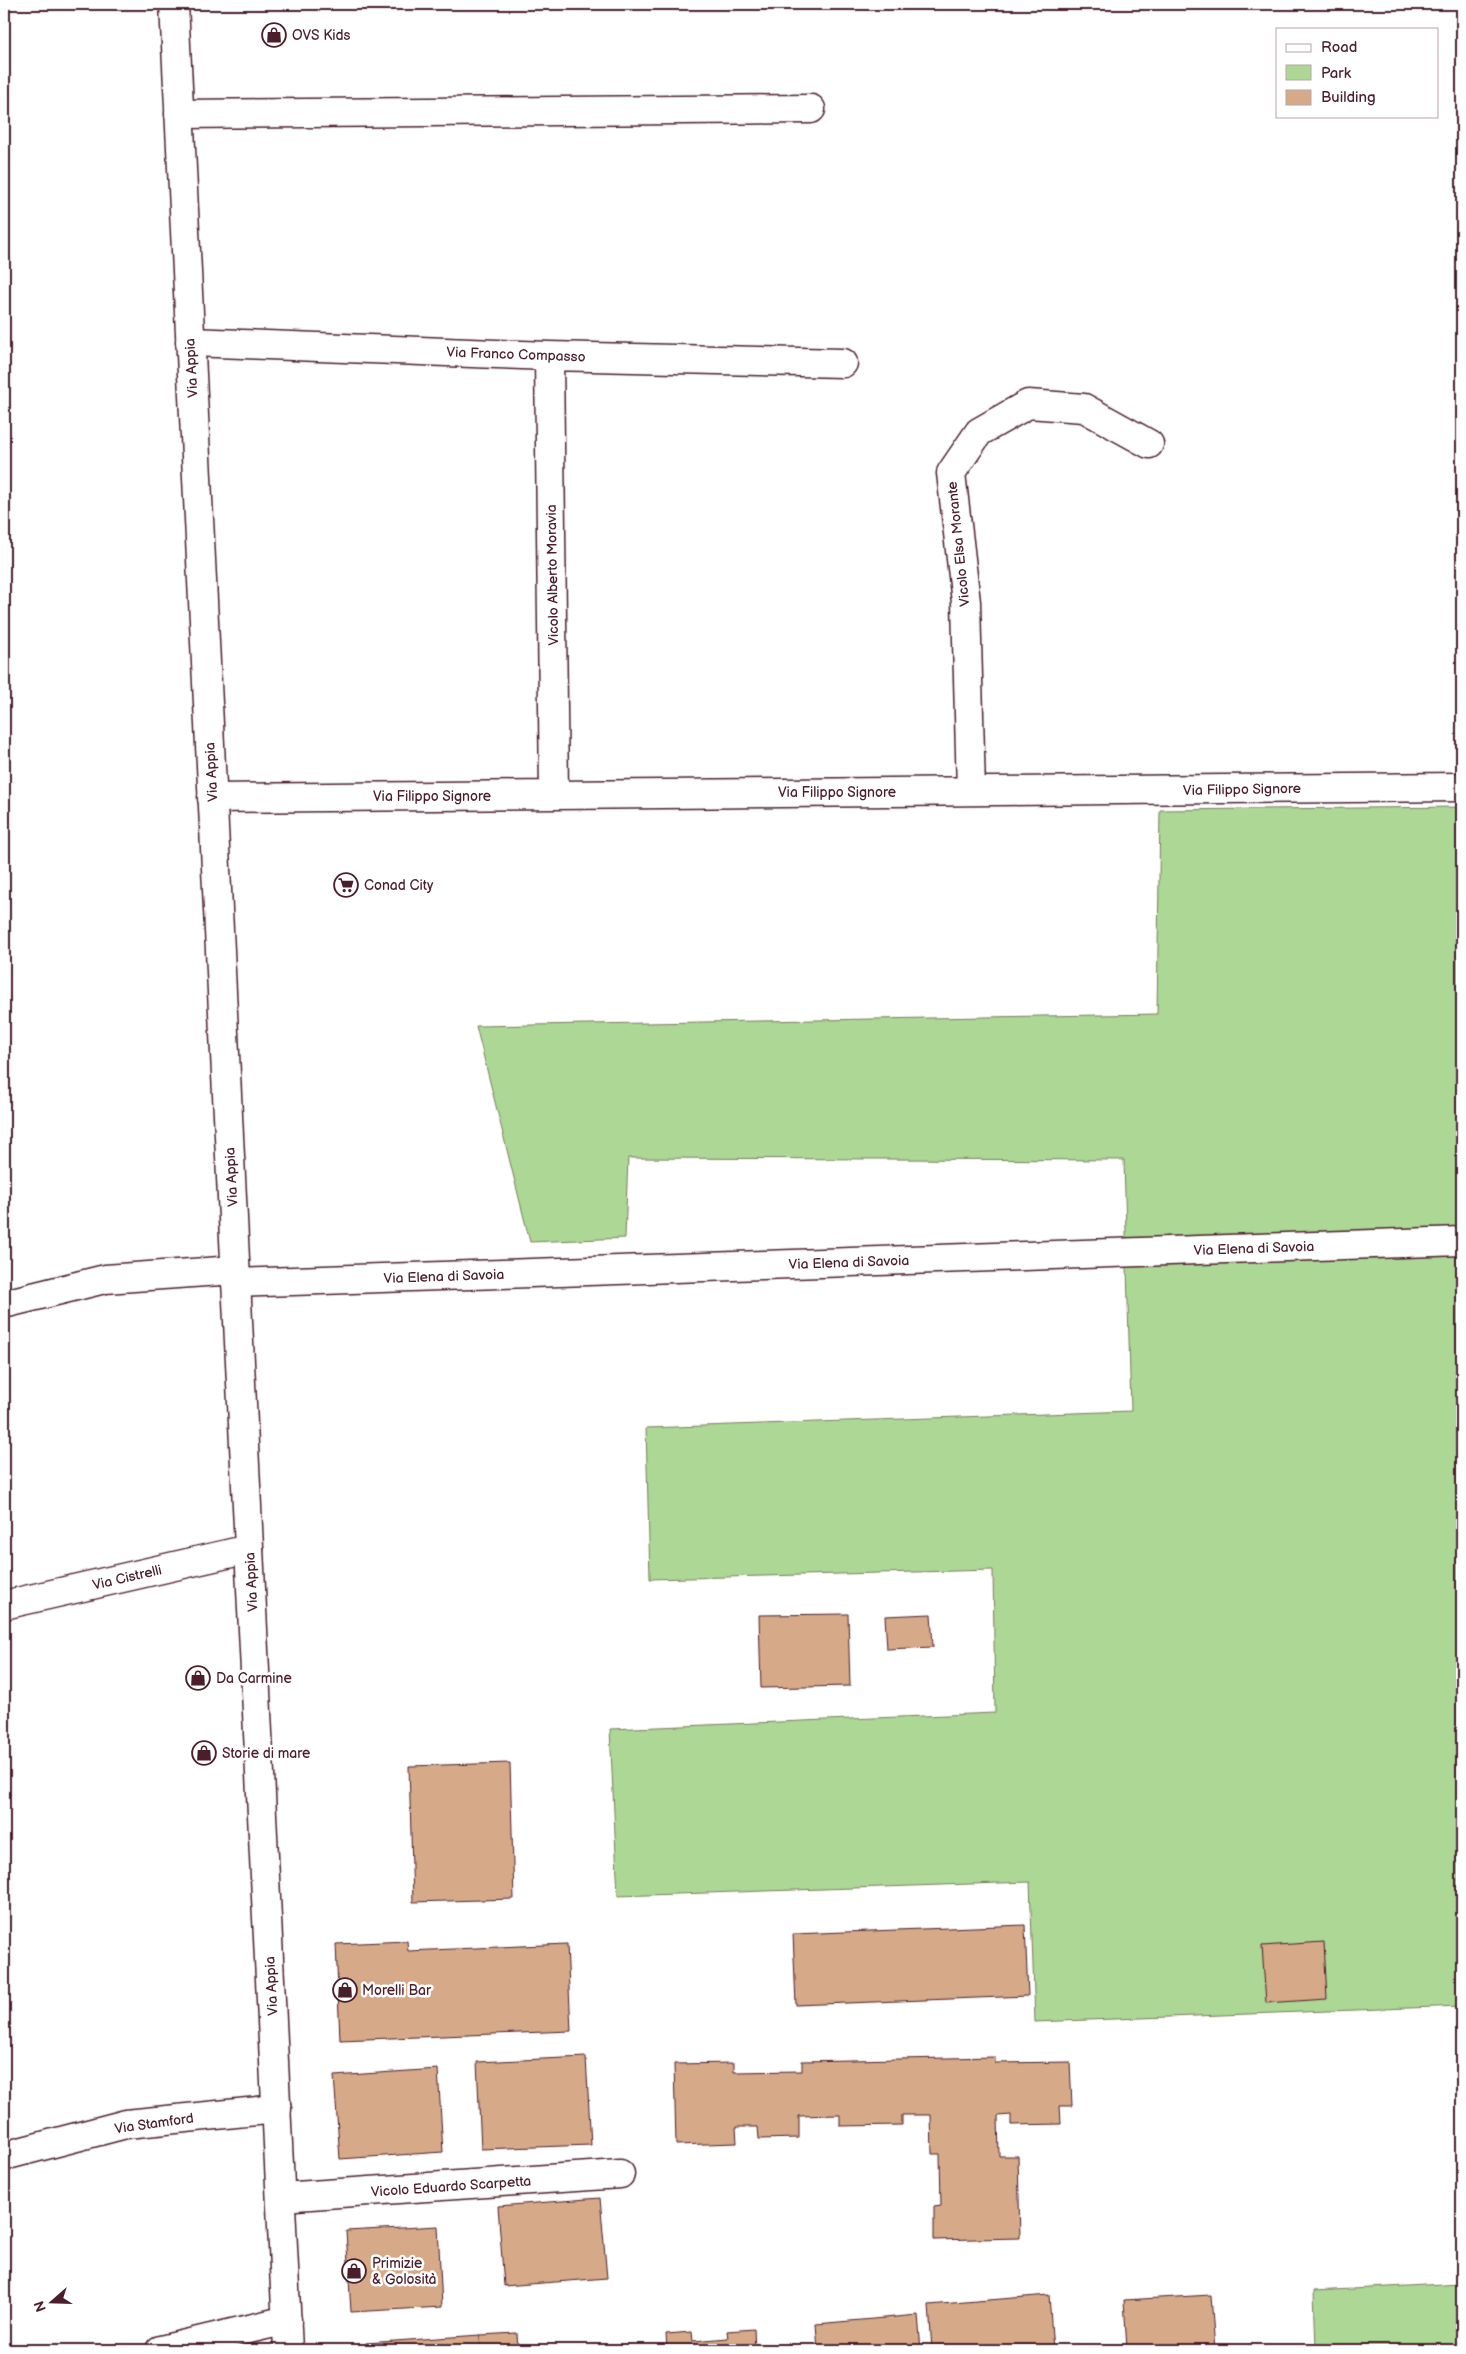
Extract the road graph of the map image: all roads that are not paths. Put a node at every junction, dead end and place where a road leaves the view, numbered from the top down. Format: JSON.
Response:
{"nodes":[{"id":1,"x":174,"y":4,"type":"edge"},
{"id":2,"x":811,"y":109,"type":"dead end"},
{"id":3,"x":179,"y":114,"type":"junction"},
{"id":4,"x":190,"y":342,"type":"junction"},
{"id":5,"x":549,"y":356,"type":"junction"},
{"id":6,"x":843,"y":363,"type":"dead end"},
{"id":7,"x":1149,"y":444,"type":"dead end"},
{"id":8,"x":1462,"y":787,"type":"edge"},
{"id":9,"x":971,"y":791,"type":"junction"},
{"id":10,"x":554,"y":795,"type":"junction"},
{"id":11,"x":212,"y":798,"type":"junction"},
{"id":12,"x":1462,"y":1240,"type":"edge"},
{"id":13,"x":236,"y":1277,"type":"junction"},
{"id":14,"x":4,"y":1304,"type":"edge"},
{"id":15,"x":249,"y":1549,"type":"junction"},
{"id":16,"x":4,"y":1605,"type":"edge"},
{"id":17,"x":277,"y":2109,"type":"junction"},
{"id":18,"x":4,"y":2156,"type":"edge"},
{"id":19,"x":620,"y":2174,"type":"dead end"},
{"id":20,"x":281,"y":2197,"type":"junction"},
{"id":21,"x":287,"y":2320,"type":"junction"},
{"id":22,"x":160,"y":2350,"type":"edge"},
{"id":23,"x":288,"y":2350,"type":"edge"}],
"edges":[{"from":1,"to":3,"type":"street","name":"Via Appia"},
{"from":2,"to":3,"type":"street"},
{"from":3,"to":4,"type":"street","name":"Via Appia"},
{"from":4,"to":5,"type":"street","name":"Via Franco Compasso"},
{"from":4,"to":11,"type":"street","name":"Via Appia"},
{"from":5,"to":6,"type":"street","name":"Via Franco Compasso"},
{"from":5,"to":10,"type":"street","name":"Vicolo Alberto Moravia"},
{"from":7,"to":9,"type":"street","name":"Vicolo Elsa Morante"},
{"from":8,"to":9,"type":"street","name":"Via Filippo Signore"},
{"from":9,"to":10,"type":"street","name":"Via Filippo Signore"},
{"from":10,"to":11,"type":"street","name":"Via Filippo Signore"},
{"from":11,"to":13,"type":"street","name":"Via Appia"},
{"from":12,"to":13,"type":"street","name":"Via Elena di Savoia"},
{"from":13,"to":14,"type":"street","name":"Via Elena di Savoia"},
{"from":13,"to":15,"type":"street","name":"Via Appia"},
{"from":15,"to":16,"type":"street","name":"Via Cistrelli"},
{"from":15,"to":17,"type":"street","name":"Via Appia"},
{"from":17,"to":18,"type":"street","name":"Via Stamford"},
{"from":17,"to":20,"type":"street","name":"Via Appia"},
{"from":19,"to":20,"type":"street","name":"Vicolo Eduardo Scarpetta"},
{"from":20,"to":21,"type":"street","name":"Via Appia"},
{"from":21,"to":22,"type":"street"},
{"from":21,"to":23,"type":"street","name":"Via Appia"}]}
